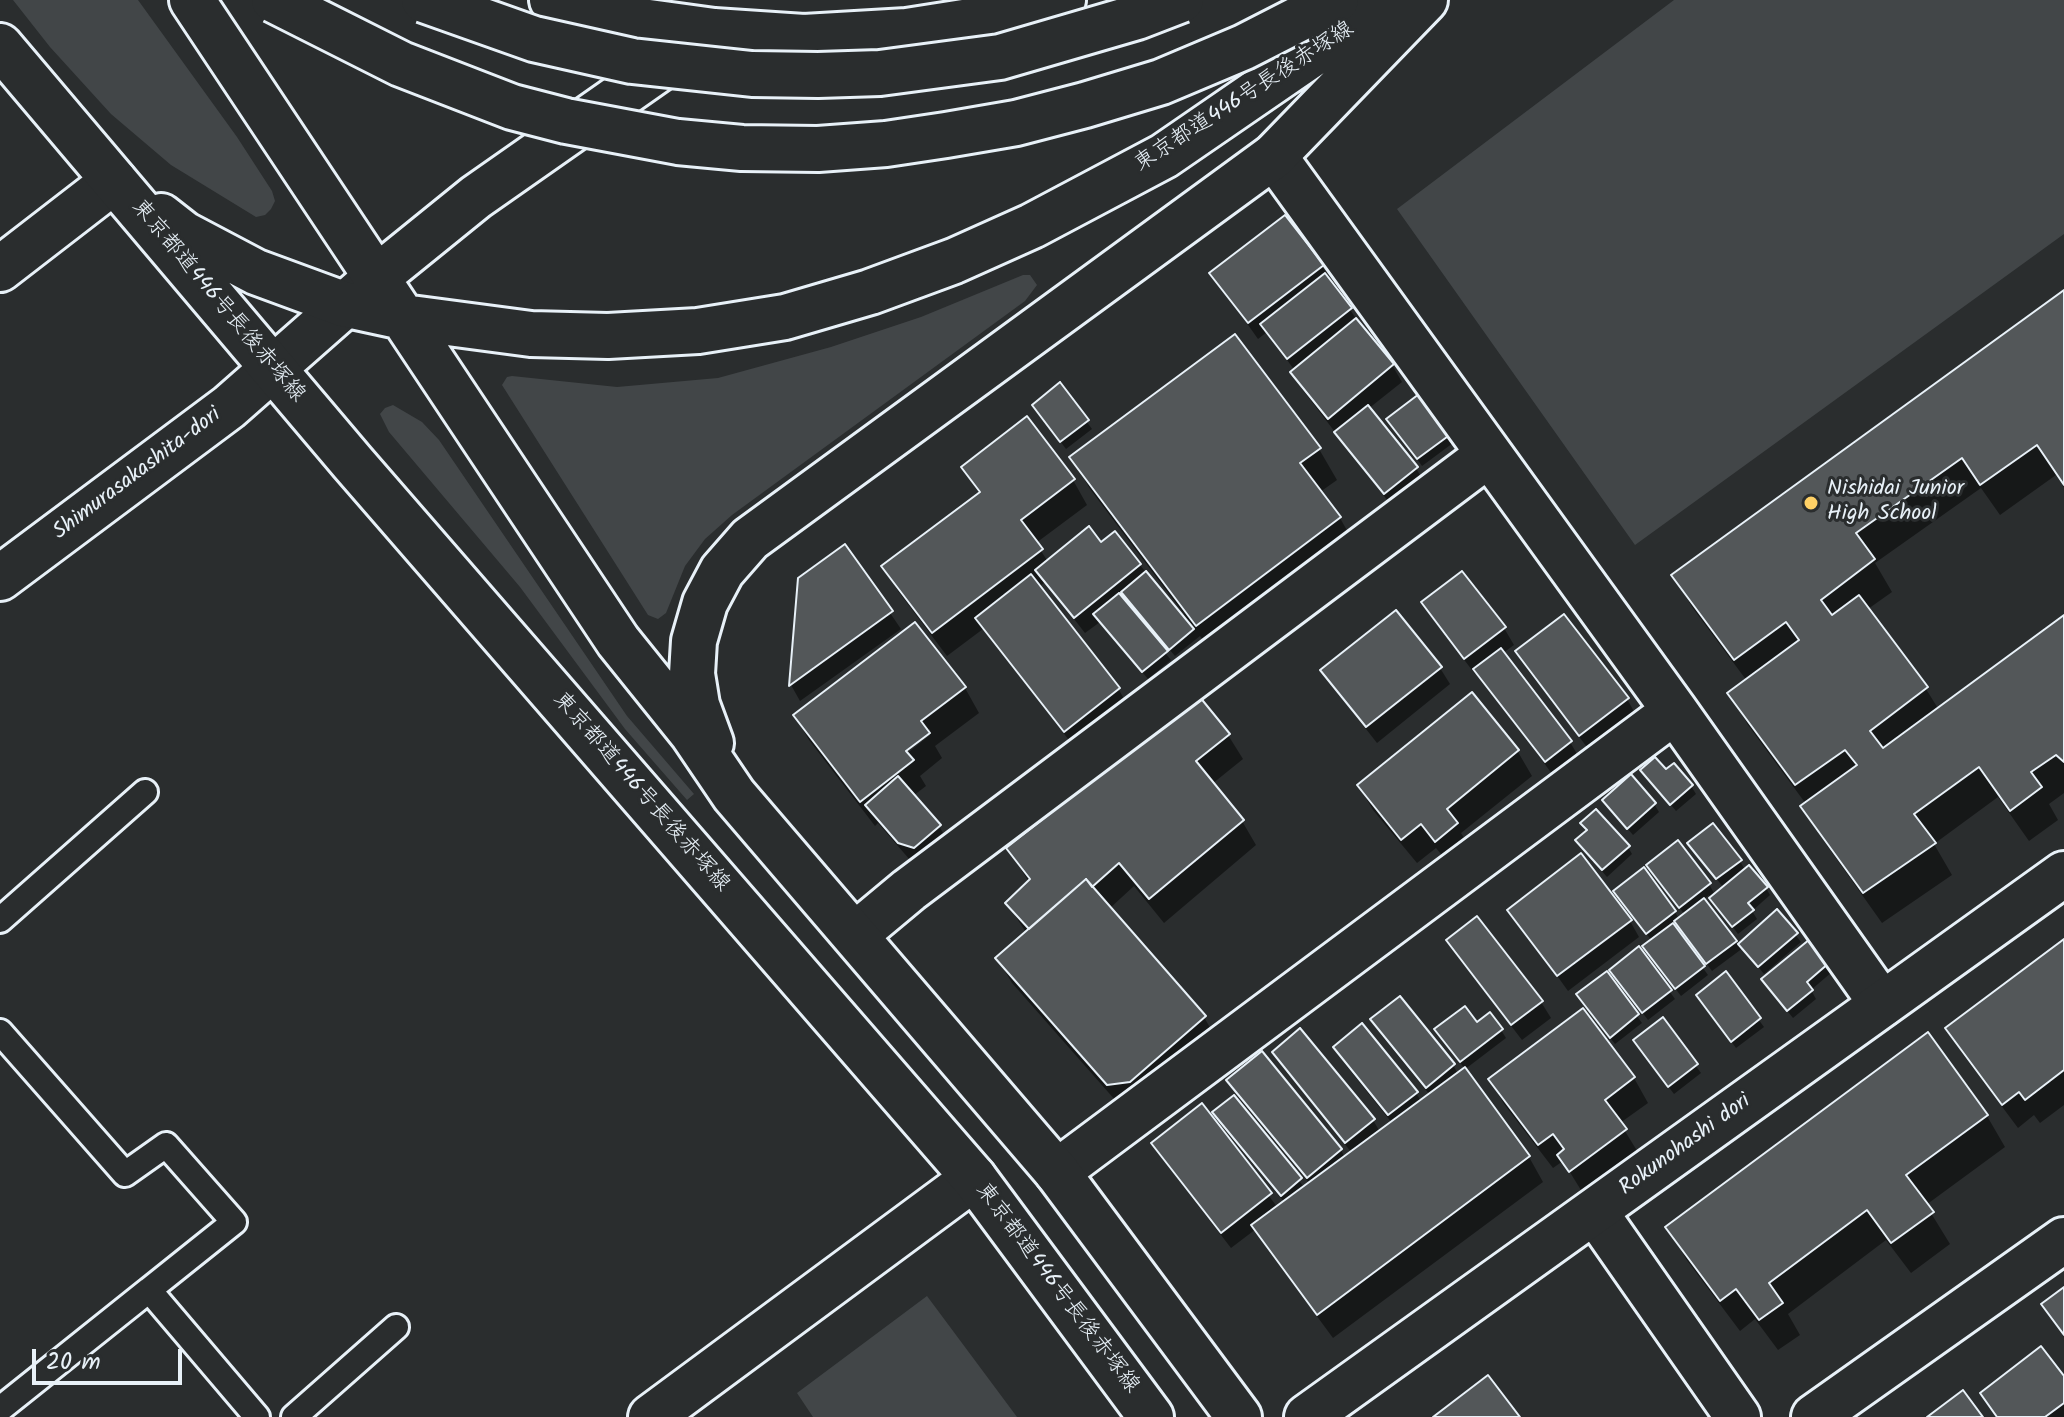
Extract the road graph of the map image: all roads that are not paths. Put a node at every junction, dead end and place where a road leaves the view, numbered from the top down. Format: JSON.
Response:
{"nodes":[{"id":1,"x":192,"y":0,"type":"edge"},
{"id":2,"x":274,"y":0,"type":"edge"},
{"id":3,"x":424,"y":0,"type":"edge"},
{"id":4,"x":552,"y":0,"type":"edge"},
{"id":5,"x":1063,"y":0,"type":"edge"},
{"id":6,"x":1181,"y":0,"type":"edge"},
{"id":7,"x":1336,"y":0,"type":"edge"},
{"id":8,"x":1391,"y":0,"type":"edge"},
{"id":9,"x":1425,"y":0,"type":"edge"},
{"id":10,"x":624,"y":9,"type":"edge"},
{"id":11,"x":714,"y":31,"type":"junction"},
{"id":12,"x":0,"y":46,"type":"edge"},
{"id":13,"x":1274,"y":156,"type":"junction"},
{"id":14,"x":114,"y":181,"type":"junction"},
{"id":15,"x":0,"y":269,"type":"edge"},
{"id":16,"x":360,"y":291,"type":"junction"},
{"id":17,"x":403,"y":317,"type":"junction"},
{"id":18,"x":273,"y":370,"type":"junction"},
{"id":19,"x":1488,"y":455,"type":"junction"},
{"id":20,"x":0,"y":578,"type":"edge"},
{"id":21,"x":1675,"y":711,"type":"junction"},
{"id":22,"x":145,"y":792,"type":"dead end"},
{"id":23,"x":734,"y":795,"type":"junction"},
{"id":24,"x":2064,"y":874,"type":"edge"},
{"id":25,"x":0,"y":920,"type":"edge"},
{"id":26,"x":855,"y":935,"type":"junction"},
{"id":27,"x":1882,"y":1004,"type":"junction"},
{"id":28,"x":0,"y":1032,"type":"edge"},
{"id":29,"x":1057,"y":1172,"type":"junction"},
{"id":30,"x":974,"y":1178,"type":"junction"},
{"id":31,"x":1595,"y":1212,"type":"junction"},
{"id":32,"x":2064,"y":1240,"type":"edge"},
{"id":33,"x":149,"y":1290,"type":"junction"},
{"id":34,"x":396,"y":1327,"type":"dead end"},
{"id":35,"x":0,"y":1409,"type":"edge"},
{"id":36,"x":257,"y":1417,"type":"edge"},
{"id":37,"x":294,"y":1417,"type":"edge"},
{"id":38,"x":651,"y":1417,"type":"edge"},
{"id":39,"x":1151,"y":1417,"type":"edge"},
{"id":40,"x":1239,"y":1417,"type":"edge"},
{"id":41,"x":1307,"y":1417,"type":"edge"},
{"id":42,"x":1738,"y":1417,"type":"edge"},
{"id":43,"x":1814,"y":1417,"type":"edge"}],
"edges":[{"from":1,"to":16,"type":"main road"},
{"from":2,"to":7,"type":"main road","bridge":true},
{"from":3,"to":6,"type":"main road","bridge":true},
{"from":4,"to":10,"type":"main road"},
{"from":5,"to":11,"type":"main road"},
{"from":8,"to":17,"type":"main road","name":"東京都道446号長後赤塚線"},
{"from":9,"to":13,"type":"main road"},
{"from":10,"to":11,"type":"main road"},
{"from":11,"to":16,"type":"main road","name":"Shimurasakashita-dori"},
{"from":12,"to":14,"type":"main road","name":"東京都道446号長後赤塚線"},
{"from":13,"to":19,"type":"main road"},
{"from":13,"to":23,"type":"main road"},
{"from":14,"to":15,"type":"main road"},
{"from":14,"to":16,"type":"main road","name":"東京都道446号長後赤塚線"},
{"from":14,"to":18,"type":"main road","name":"東京都道446号長後赤塚線"},
{"from":16,"to":17,"type":"main road"},
{"from":16,"to":18,"type":"main road","name":"Shimurasakashita-dori"},
{"from":17,"to":23,"type":"main road"},
{"from":18,"to":20,"type":"main road","name":"Shimurasakashita-dori"},
{"from":18,"to":30,"type":"main road","name":"東京都道446号長後赤塚線"},
{"from":19,"to":21,"type":"main road"},
{"from":19,"to":26,"type":"main road"},
{"from":21,"to":27,"type":"main road"},
{"from":21,"to":29,"type":"main road"},
{"from":22,"to":25,"type":"lane"},
{"from":23,"to":26,"type":"main road"},
{"from":24,"to":27,"type":"main road","name":"Rokunohashi dori"},
{"from":26,"to":29,"type":"main road"},
{"from":27,"to":31,"type":"main road","name":"Rokunohashi dori"},
{"from":28,"to":33,"type":"lane"},
{"from":29,"to":40,"type":"main road"},
{"from":30,"to":38,"type":"main road"},
{"from":30,"to":39,"type":"main road","name":"東京都道446号長後赤塚線"},
{"from":31,"to":41,"type":"main road","name":"Rokunohashi dori"},
{"from":31,"to":42,"type":"main road"},
{"from":32,"to":43,"type":"main road"},
{"from":33,"to":35,"type":"lane"},
{"from":33,"to":36,"type":"lane"},
{"from":34,"to":37,"type":"lane"}]}
